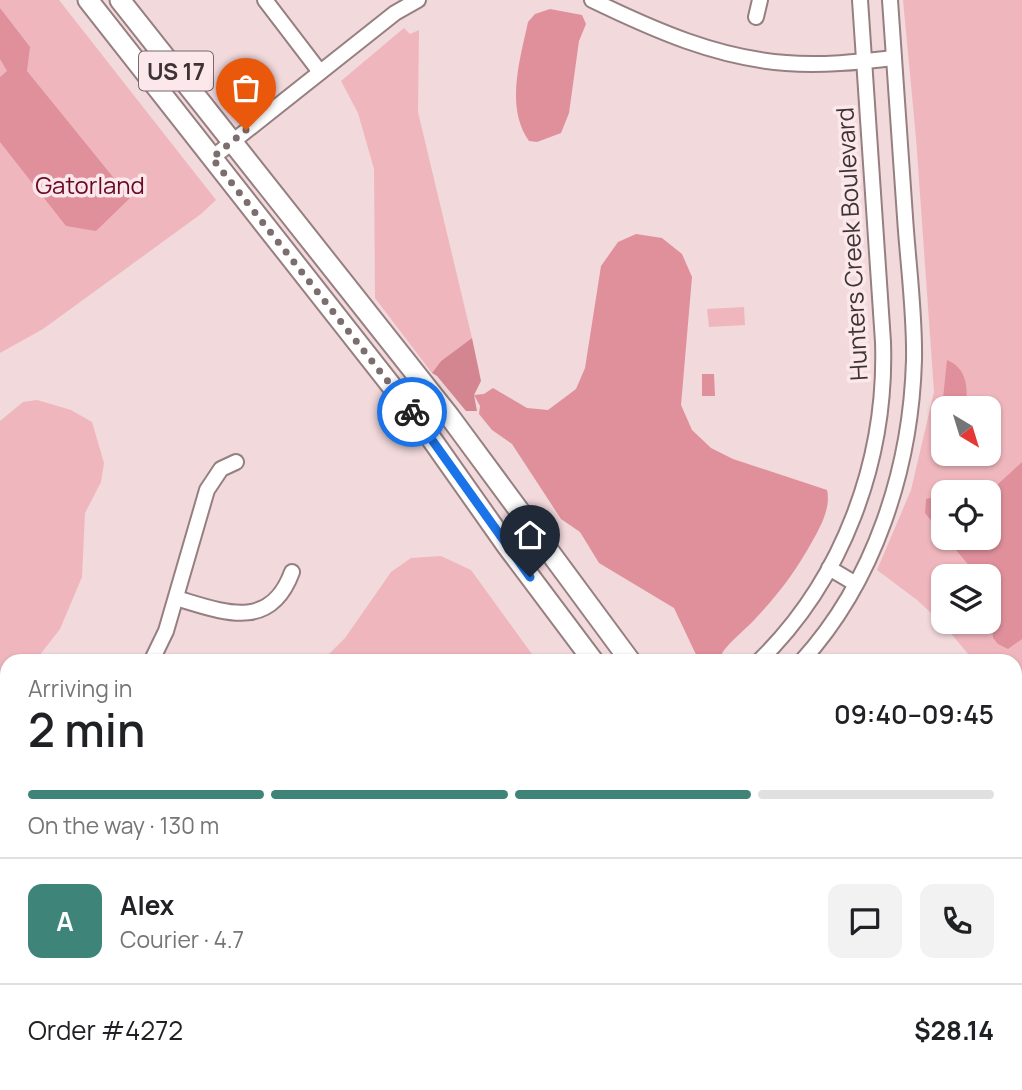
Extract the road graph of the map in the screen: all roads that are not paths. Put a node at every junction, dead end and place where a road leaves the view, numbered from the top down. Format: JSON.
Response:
{"nodes":[{"id":1,"x":88,"y":0,"type":"edge"},
{"id":2,"x":120,"y":0,"type":"edge"},
{"id":3,"x":265,"y":0,"type":"edge"},
{"id":4,"x":418,"y":0,"type":"edge"},
{"id":5,"x":592,"y":0,"type":"edge"},
{"id":6,"x":760,"y":0,"type":"edge"},
{"id":7,"x":860,"y":0,"type":"edge"},
{"id":8,"x":890,"y":0,"type":"edge"},
{"id":9,"x":756,"y":17,"type":"dead end"},
{"id":10,"x":894,"y":58,"type":"junction"},
{"id":11,"x":865,"y":61,"type":"junction"},
{"id":12,"x":320,"y":72,"type":"junction"},
{"id":13,"x":232,"y":142,"type":"junction"},
{"id":14,"x":212,"y":158,"type":"junction"},
{"id":15,"x":236,"y":462,"type":"dead end"},
{"id":16,"x":829,"y":568,"type":"junction"},
{"id":17,"x":292,"y":572,"type":"dead end"},
{"id":18,"x":856,"y":584,"type":"junction"},
{"id":19,"x":176,"y":598,"type":"junction"},
{"id":20,"x":154,"y":654,"type":"edge"},
{"id":21,"x":588,"y":654,"type":"edge"},
{"id":22,"x":625,"y":654,"type":"edge"},
{"id":23,"x":765,"y":654,"type":"edge"},
{"id":24,"x":808,"y":654,"type":"edge"}],
"edges":[{"from":1,"to":14,"type":"main road","number":"US 17"},
{"from":2,"to":13,"type":"main road","number":"US 17"},
{"from":3,"to":12,"type":"street"},
{"from":4,"to":12,"type":"street"},
{"from":5,"to":11,"type":"street"},
{"from":6,"to":9,"type":"street"},
{"from":7,"to":11,"type":"street","name":"Hunters Creek Boulevard"},
{"from":8,"to":10,"type":"street"},
{"from":10,"to":11,"type":"street"},
{"from":10,"to":18,"type":"street"},
{"from":11,"to":16,"type":"street","name":"Hunters Creek Boulevard"},
{"from":12,"to":13,"type":"street"},
{"from":13,"to":14,"type":"street"},
{"from":13,"to":22,"type":"main road","number":"US 17"},
{"from":14,"to":21,"type":"main road","number":"US 17"},
{"from":15,"to":19,"type":"street"},
{"from":16,"to":18,"type":"street"},
{"from":16,"to":23,"type":"street","name":"Hunters Creek Boulevard"},
{"from":17,"to":19,"type":"street"},
{"from":18,"to":24,"type":"street"},
{"from":19,"to":20,"type":"street"}]}
